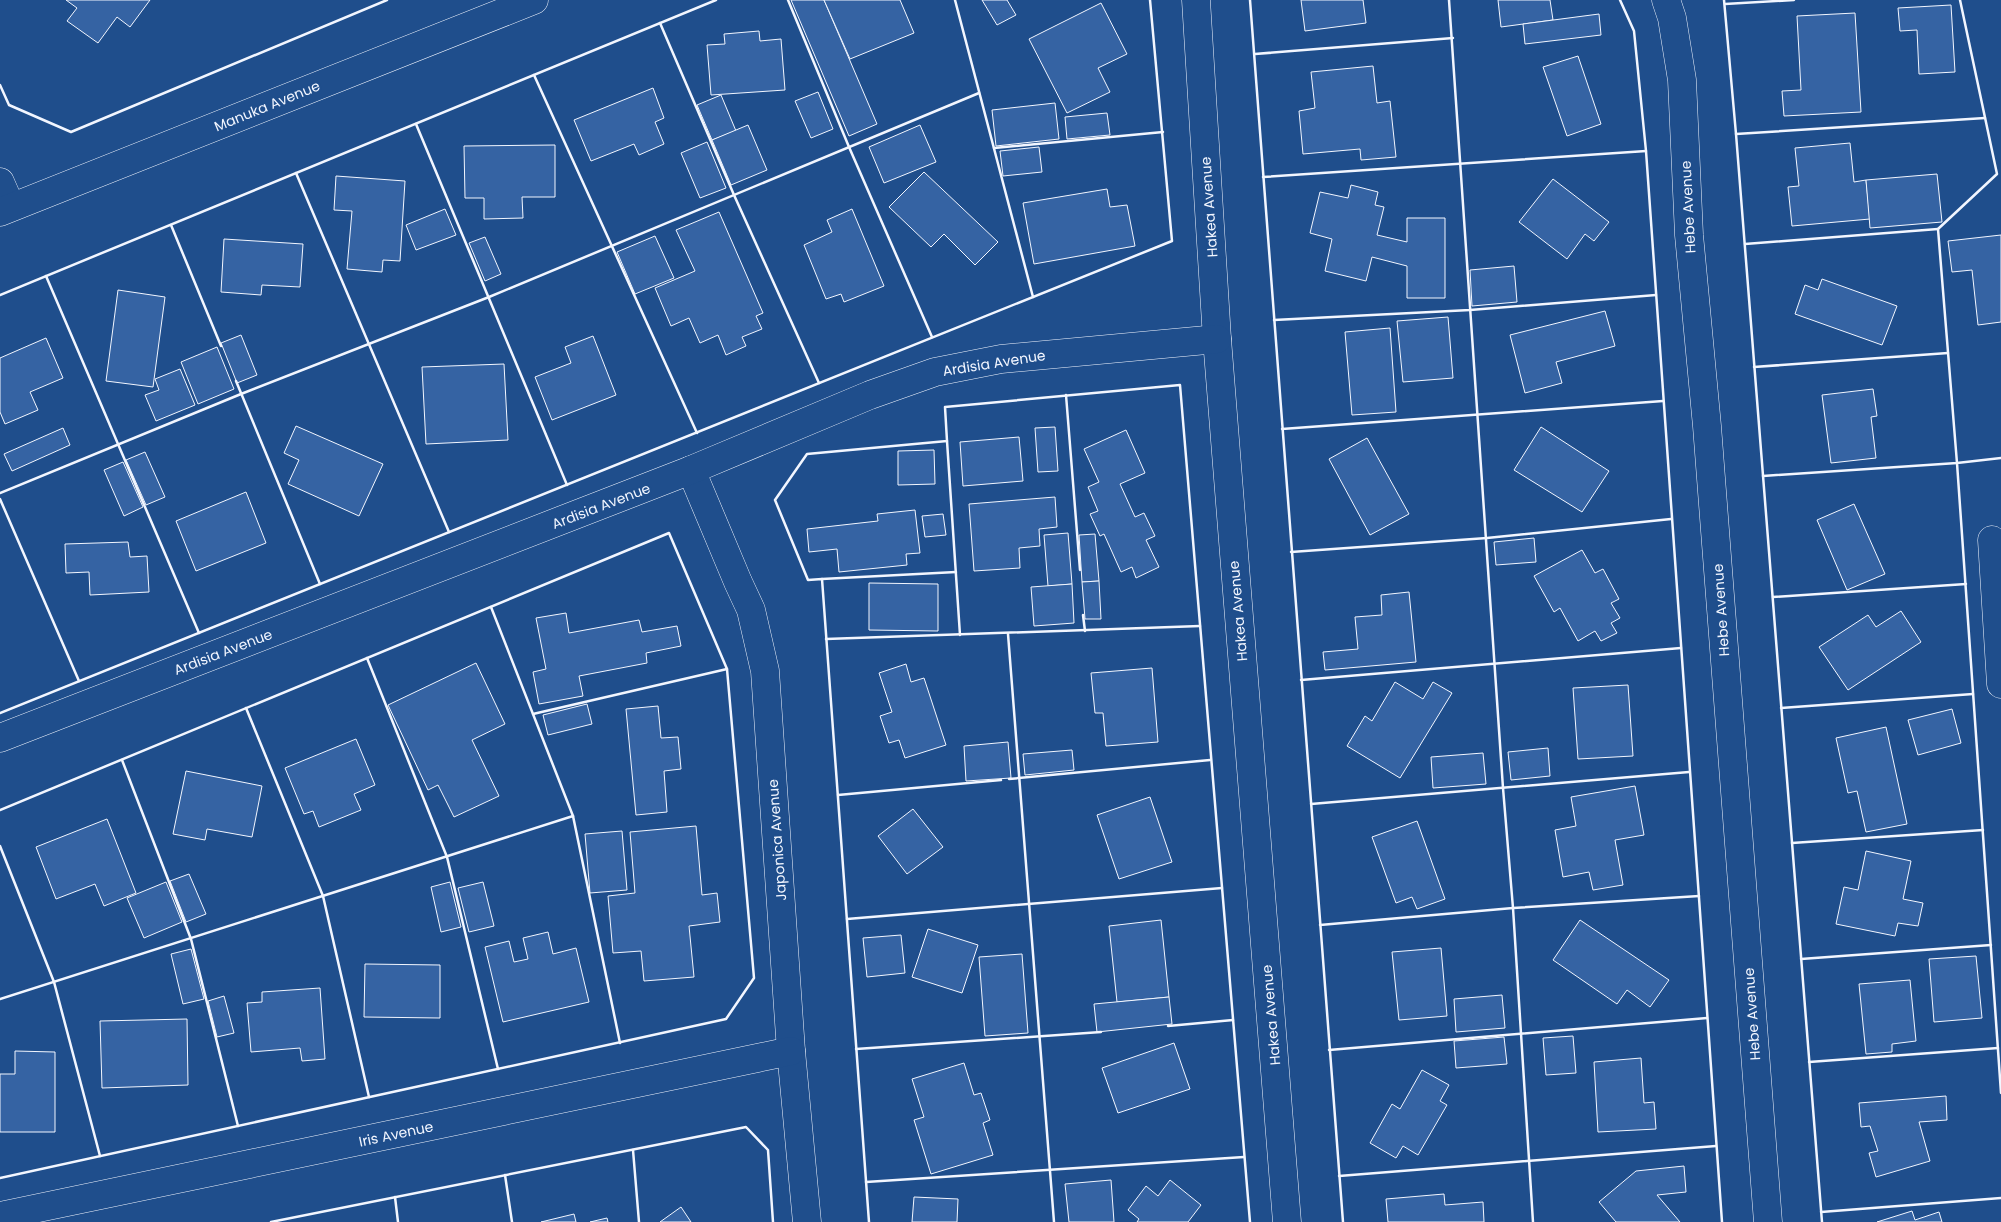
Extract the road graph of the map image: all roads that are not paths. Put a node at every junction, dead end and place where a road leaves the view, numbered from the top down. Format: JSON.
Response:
{"nodes":[{"id":1,"x":534,"y":0,"type":"edge"},
{"id":2,"x":1196,"y":0,"type":"edge"},
{"id":3,"x":1666,"y":0,"type":"edge"},
{"id":4,"x":0,"y":182,"type":"edge"},
{"id":5,"x":6,"y":209,"type":"edge"},
{"id":6,"x":1217,"y":339,"type":"junction"},
{"id":7,"x":691,"y":470,"type":"junction"},
{"id":8,"x":1992,"y":540,"type":"dead end"},
{"id":9,"x":2001,"y":684,"type":"edge"},
{"id":10,"x":0,"y":738,"type":"edge"},
{"id":11,"x":791,"y":1051,"type":"junction"},
{"id":12,"x":0,"y":1216,"type":"edge"},
{"id":13,"x":807,"y":1222,"type":"edge"},
{"id":14,"x":1287,"y":1222,"type":"edge"},
{"id":15,"x":1768,"y":1222,"type":"edge"}],
"edges":[{"from":1,"to":5,"type":"street","name":"Manuka Avenue"},
{"from":2,"to":6,"type":"street","name":"Hakea Avenue"},
{"from":3,"to":15,"type":"street","name":"Hebe Avenue"},
{"from":4,"to":5,"type":"street"},
{"from":6,"to":7,"type":"street","name":"Ardisia Avenue"},
{"from":6,"to":14,"type":"street","name":"Hakea Avenue"},
{"from":7,"to":10,"type":"street","name":"Ardisia Avenue"},
{"from":7,"to":11,"type":"street","name":"Japonica Avenue"},
{"from":8,"to":9,"type":"street"},
{"from":11,"to":12,"type":"street","name":"Iris Avenue"},
{"from":11,"to":13,"type":"street","name":"Japonica Avenue"}]}
